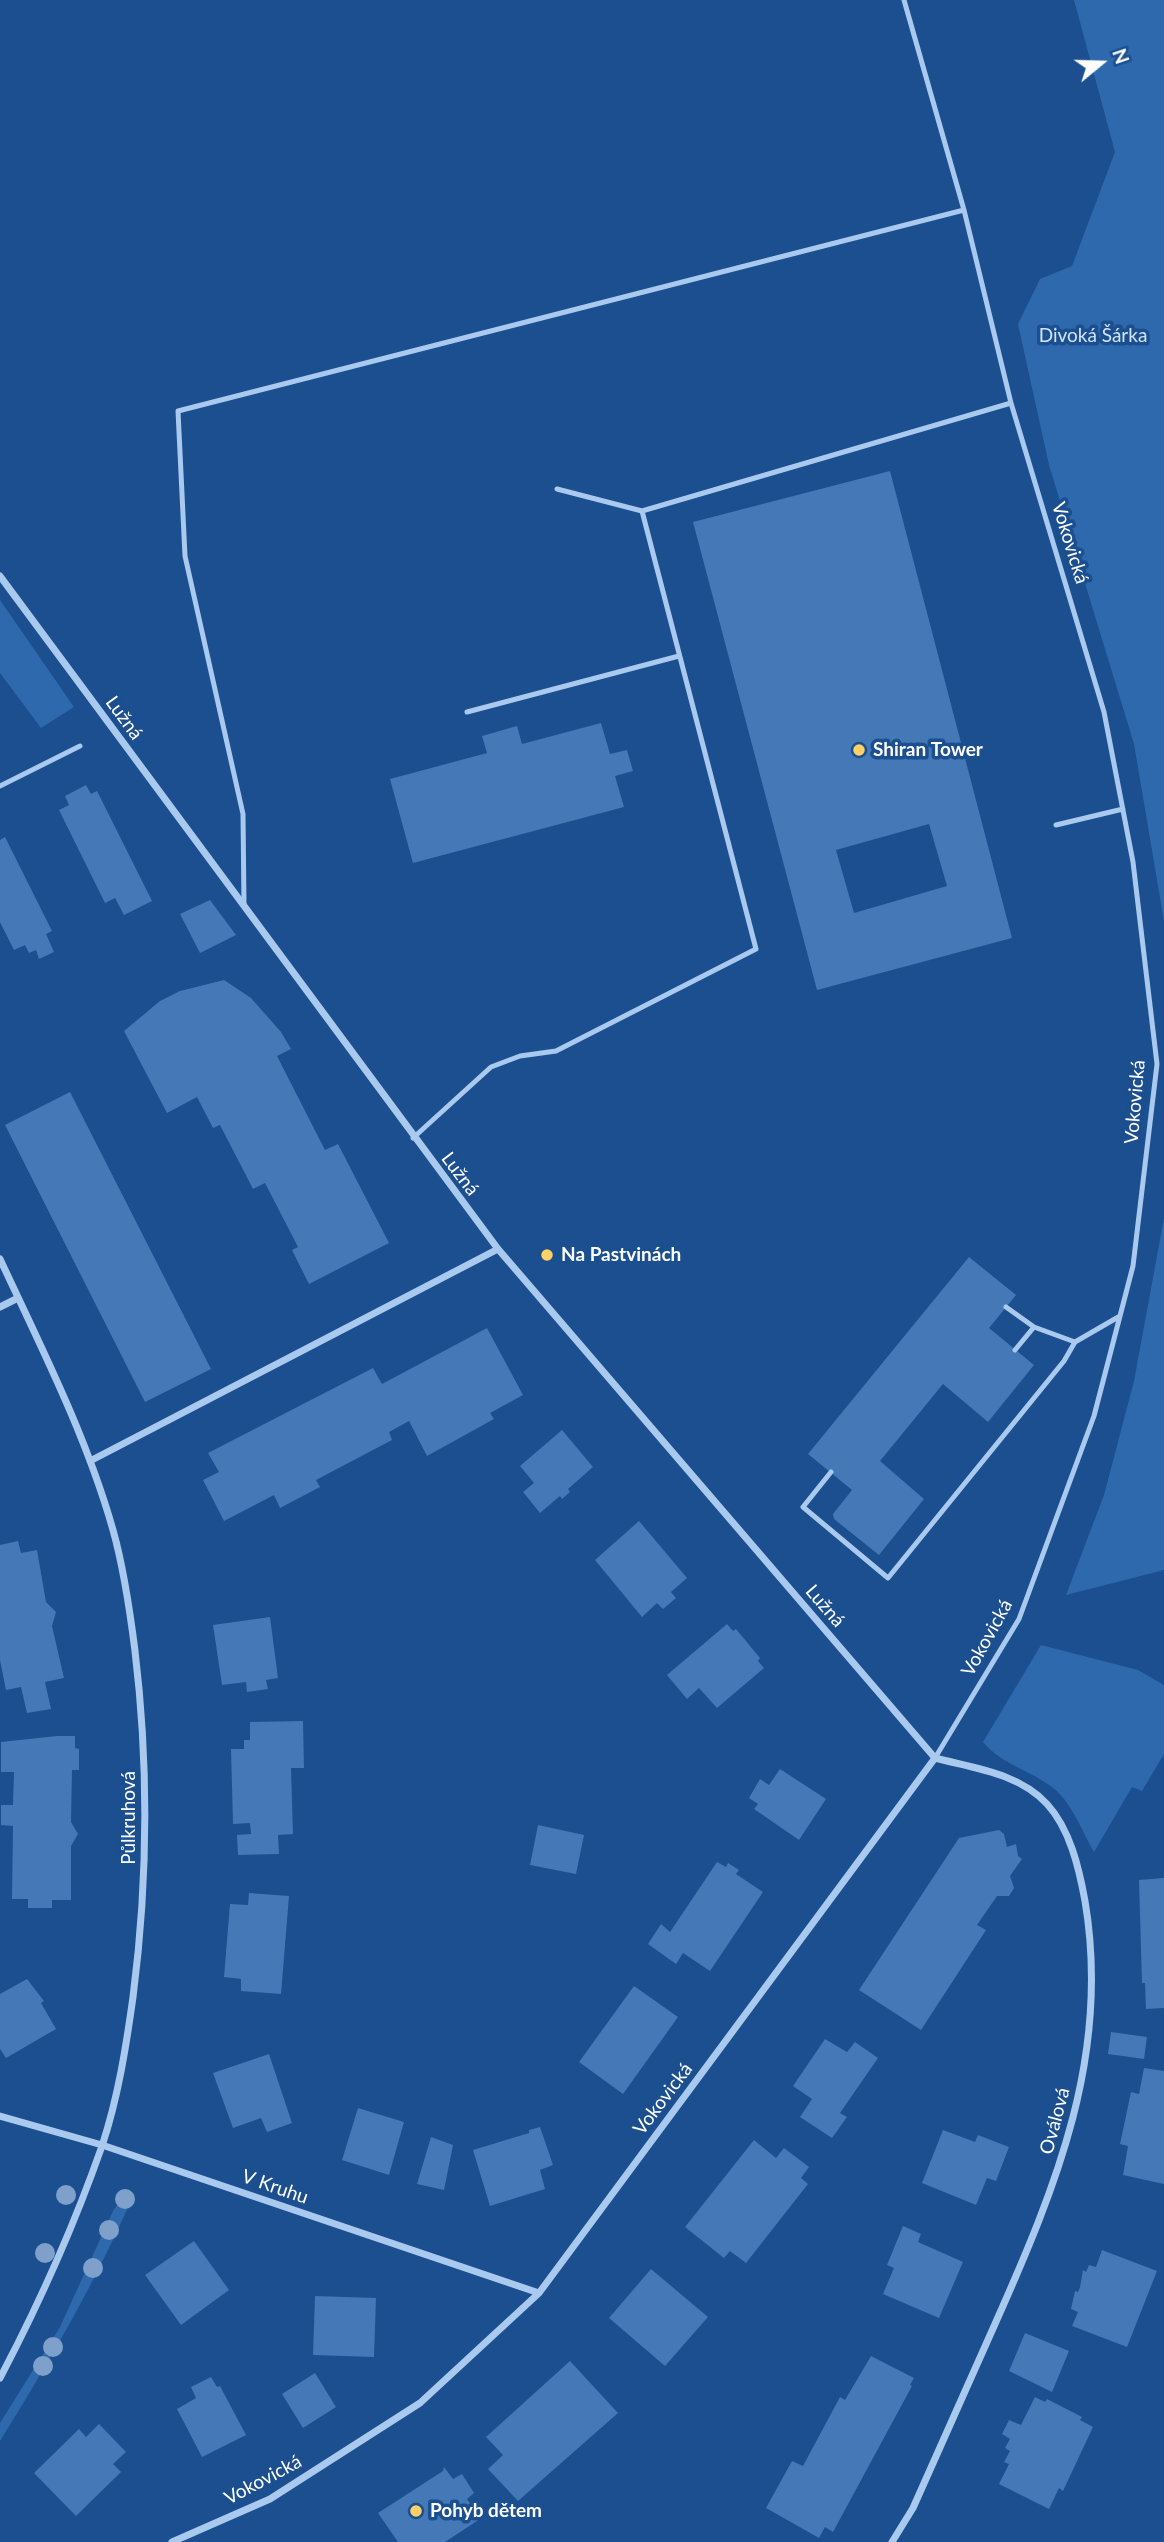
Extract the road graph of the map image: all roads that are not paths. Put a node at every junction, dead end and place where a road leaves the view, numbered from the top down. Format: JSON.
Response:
{"nodes":[{"id":1,"x":904,"y":0,"type":"edge"},
{"id":2,"x":964,"y":210,"type":"junction"},
{"id":3,"x":1011,"y":402,"type":"junction"},
{"id":4,"x":557,"y":489,"type":"dead end"},
{"id":5,"x":642,"y":511,"type":"junction"},
{"id":6,"x":0,"y":576,"type":"edge"},
{"id":7,"x":679,"y":656,"type":"junction"},
{"id":8,"x":467,"y":712,"type":"dead end"},
{"id":9,"x":80,"y":746,"type":"dead end"},
{"id":10,"x":0,"y":786,"type":"edge"},
{"id":11,"x":1123,"y":809,"type":"junction"},
{"id":12,"x":1056,"y":825,"type":"dead end"},
{"id":13,"x":244,"y":907,"type":"junction"},
{"id":14,"x":413,"y":1138,"type":"junction"},
{"id":15,"x":498,"y":1250,"type":"junction"},
{"id":16,"x":0,"y":1259,"type":"edge"},
{"id":17,"x":18,"y":1298,"type":"junction"},
{"id":18,"x":0,"y":1307,"type":"edge"},
{"id":19,"x":1006,"y":1307,"type":"dead end"},
{"id":20,"x":1120,"y":1316,"type":"junction"},
{"id":21,"x":1034,"y":1327,"type":"junction"},
{"id":22,"x":1075,"y":1342,"type":"junction"},
{"id":23,"x":1015,"y":1350,"type":"dead end"},
{"id":24,"x":90,"y":1461,"type":"junction"},
{"id":25,"x":831,"y":1472,"type":"dead end"},
{"id":26,"x":936,"y":1758,"type":"junction"},
{"id":27,"x":0,"y":2116,"type":"edge"},
{"id":28,"x":102,"y":2145,"type":"junction"},
{"id":29,"x":539,"y":2293,"type":"junction"},
{"id":30,"x":0,"y":2378,"type":"edge"},
{"id":31,"x":172,"y":2542,"type":"edge"},
{"id":32,"x":892,"y":2542,"type":"edge"}],
"edges":[{"from":1,"to":2,"type":"lane","name":"Vokovická"},
{"from":2,"to":3,"type":"lane","name":"Vokovická"},
{"from":2,"to":13,"type":"lane"},
{"from":3,"to":5,"type":"lane"},
{"from":3,"to":11,"type":"lane","name":"Vokovická"},
{"from":4,"to":5,"type":"lane"},
{"from":5,"to":7,"type":"lane"},
{"from":6,"to":13,"type":"street","name":"Lužná"},
{"from":7,"to":8,"type":"lane"},
{"from":7,"to":14,"type":"lane"},
{"from":9,"to":10,"type":"lane"},
{"from":11,"to":12,"type":"lane"},
{"from":11,"to":20,"type":"lane","name":"Vokovická"},
{"from":13,"to":14,"type":"street","name":"Lužná"},
{"from":14,"to":15,"type":"street","name":"Lužná"},
{"from":15,"to":24,"type":"street"},
{"from":15,"to":26,"type":"street","name":"Lužná"},
{"from":16,"to":17,"type":"street","name":"Půlkruhová"},
{"from":17,"to":18,"type":"street"},
{"from":17,"to":24,"type":"street","name":"Půlkruhová"},
{"from":19,"to":21,"type":"lane"},
{"from":20,"to":22,"type":"lane"},
{"from":20,"to":26,"type":"lane","name":"Vokovická"},
{"from":21,"to":22,"type":"lane"},
{"from":21,"to":23,"type":"lane"},
{"from":22,"to":25,"type":"lane"},
{"from":24,"to":28,"type":"street","name":"Půlkruhová"},
{"from":26,"to":29,"type":"street","name":"Vokovická"},
{"from":26,"to":32,"type":"street","name":"Oválová"},
{"from":27,"to":28,"type":"street","name":"V Kruhu"},
{"from":28,"to":29,"type":"street","name":"V Kruhu"},
{"from":28,"to":30,"type":"street","name":"Půlkruhová"},
{"from":29,"to":31,"type":"street","name":"Vokovická"}]}
